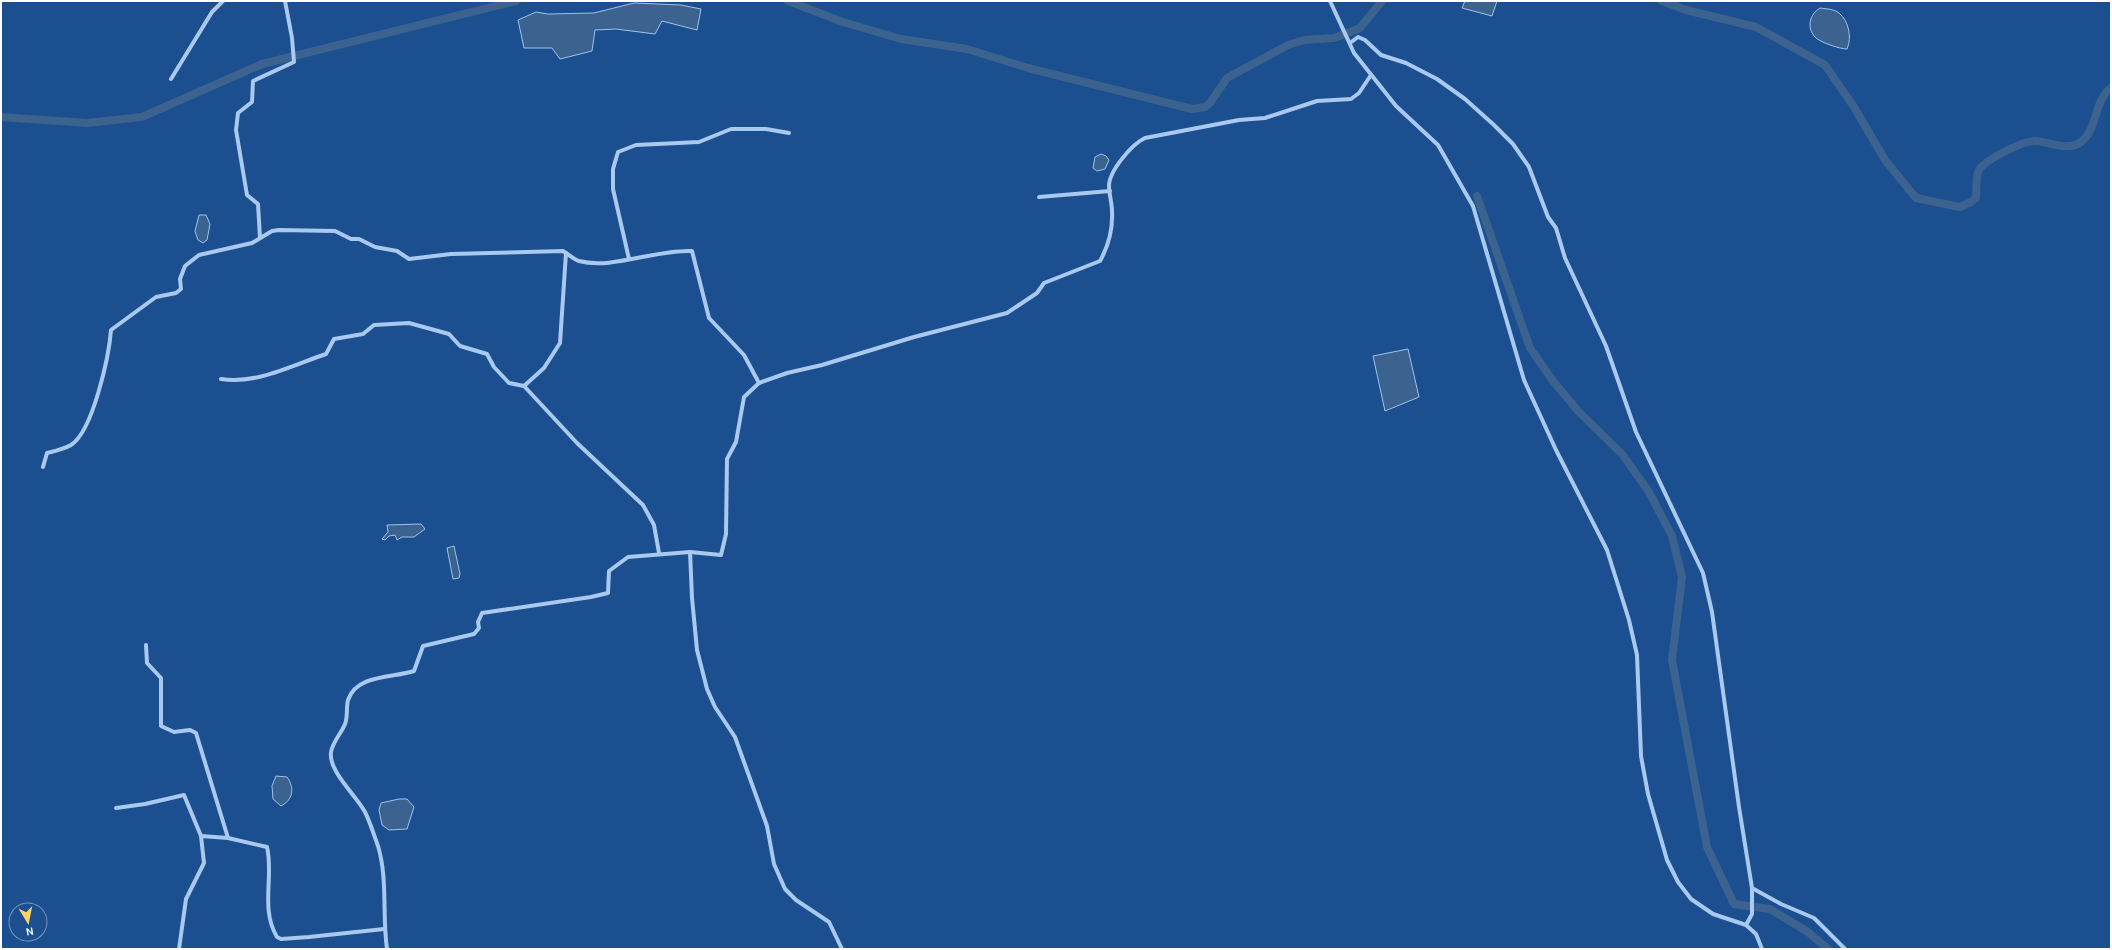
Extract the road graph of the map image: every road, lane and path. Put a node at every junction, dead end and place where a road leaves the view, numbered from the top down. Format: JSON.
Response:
{"nodes":[{"id":1,"x":223,"y":1,"type":"edge"},
{"id":2,"x":285,"y":1,"type":"edge"},
{"id":3,"x":1330,"y":1,"type":"edge"},
{"id":4,"x":1350,"y":43,"type":"junction"},
{"id":5,"x":1372,"y":75,"type":"junction"},
{"id":6,"x":171,"y":79,"type":"dead end"},
{"id":7,"x":789,"y":133,"type":"dead end"},
{"id":8,"x":1110,"y":191,"type":"junction"},
{"id":9,"x":1039,"y":197,"type":"dead end"},
{"id":10,"x":260,"y":238,"type":"junction"},
{"id":11,"x":566,"y":253,"type":"junction"},
{"id":12,"x":629,"y":259,"type":"junction"},
{"id":13,"x":221,"y":379,"type":"dead end"},
{"id":14,"x":759,"y":383,"type":"junction"},
{"id":15,"x":524,"y":386,"type":"junction"},
{"id":16,"x":44,"y":467,"type":"dead end"},
{"id":17,"x":690,"y":552,"type":"junction"},
{"id":18,"x":659,"y":553,"type":"junction"},
{"id":19,"x":146,"y":645,"type":"dead end"},
{"id":20,"x":116,"y":808,"type":"dead end"},
{"id":21,"x":201,"y":836,"type":"junction"},
{"id":22,"x":228,"y":838,"type":"junction"},
{"id":23,"x":1752,"y":888,"type":"junction"},
{"id":24,"x":1746,"y":925,"type":"junction"},
{"id":25,"x":384,"y":929,"type":"junction"},
{"id":26,"x":179,"y":949,"type":"edge"},
{"id":27,"x":387,"y":949,"type":"edge"},
{"id":28,"x":842,"y":949,"type":"edge"},
{"id":29,"x":1762,"y":949,"type":"edge"},
{"id":30,"x":1845,"y":949,"type":"edge"}],
"edges":[{"from":1,"to":6,"type":"street"},
{"from":2,"to":10,"type":"street"},
{"from":3,"to":4,"type":"street"},
{"from":4,"to":5,"type":"street"},
{"from":4,"to":23,"type":"street"},
{"from":5,"to":8,"type":"street"},
{"from":5,"to":24,"type":"street"},
{"from":7,"to":12,"type":"street"},
{"from":8,"to":9,"type":"street"},
{"from":8,"to":14,"type":"street"},
{"from":10,"to":11,"type":"street"},
{"from":10,"to":16,"type":"street"},
{"from":11,"to":12,"type":"street"},
{"from":11,"to":15,"type":"street"},
{"from":12,"to":14,"type":"street"},
{"from":13,"to":15,"type":"street"},
{"from":14,"to":17,"type":"street"},
{"from":15,"to":18,"type":"street"},
{"from":17,"to":18,"type":"street"},
{"from":17,"to":28,"type":"street"},
{"from":18,"to":25,"type":"street"},
{"from":19,"to":22,"type":"street"},
{"from":20,"to":21,"type":"street"},
{"from":21,"to":22,"type":"street"},
{"from":21,"to":26,"type":"street"},
{"from":22,"to":25,"type":"street"},
{"from":23,"to":24,"type":"street"},
{"from":23,"to":30,"type":"street"},
{"from":24,"to":29,"type":"street"},
{"from":25,"to":27,"type":"street"}]}
